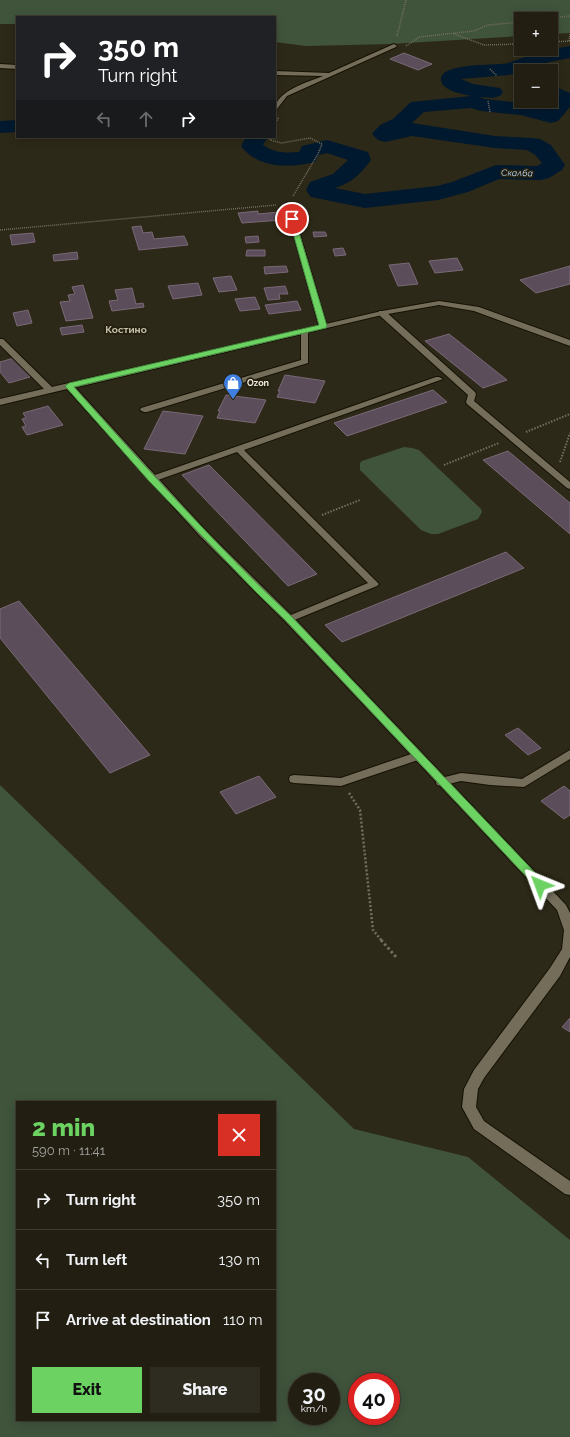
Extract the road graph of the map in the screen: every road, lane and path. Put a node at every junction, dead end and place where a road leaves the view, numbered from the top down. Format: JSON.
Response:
{"nodes":[{"id":1,"x":406,"y":0,"type":"edge"},
{"id":2,"x":570,"y":16,"type":"edge"},
{"id":3,"x":558,"y":17,"type":"edge"},
{"id":4,"x":514,"y":23,"type":"edge"},
{"id":5,"x":570,"y":34,"type":"edge"},
{"id":6,"x":569,"y":41,"type":"edge"},
{"id":7,"x":558,"y":42,"type":"edge"},
{"id":8,"x":514,"y":44,"type":"edge"},
{"id":9,"x":394,"y":46,"type":"joint"},
{"id":10,"x":0,"y":66,"type":"edge"},
{"id":11,"x":16,"y":67,"type":"edge"},
{"id":12,"x":490,"y":69,"type":"dead end"},
{"id":13,"x":276,"y":73,"type":"edge"},
{"id":14,"x":329,"y":74,"type":"junction"},
{"id":15,"x":497,"y":76,"type":"dead end"},
{"id":16,"x":488,"y":101,"type":"dead end"},
{"id":17,"x":276,"y":107,"type":"edge"},
{"id":18,"x":490,"y":112,"type":"dead end"},
{"id":19,"x":270,"y":138,"type":"edge"},
{"id":20,"x":288,"y":204,"type":"junction"},
{"id":21,"x":0,"y":230,"type":"edge"},
{"id":22,"x":382,"y":313,"type":"junction"},
{"id":23,"x":323,"y":326,"type":"junction"},
{"id":24,"x":304,"y":331,"type":"junction"},
{"id":25,"x":0,"y":341,"type":"edge"},
{"id":26,"x":570,"y":342,"type":"edge"},
{"id":27,"x":439,"y":379,"type":"dead end"},
{"id":28,"x":69,"y":386,"type":"junction"},
{"id":29,"x":50,"y":390,"type":"junction"},
{"id":30,"x":0,"y":402,"type":"edge"},
{"id":31,"x":144,"y":410,"type":"dead end"},
{"id":32,"x":570,"y":432,"type":"edge"},
{"id":33,"x":240,"y":449,"type":"junction"},
{"id":34,"x":556,"y":475,"type":"junction"},
{"id":35,"x":152,"y":479,"type":"junction"},
{"id":36,"x":570,"y":486,"type":"edge"},
{"id":37,"x":360,"y":500,"type":"dead end"},
{"id":38,"x":311,"y":520,"type":"junction"},
{"id":39,"x":289,"y":619,"type":"junction"},
{"id":40,"x":570,"y":754,"type":"edge"},
{"id":41,"x":417,"y":756,"type":"junction"},
{"id":42,"x":294,"y":779,"type":"dead end"},
{"id":43,"x":341,"y":782,"type":"junction"},
{"id":44,"x":441,"y":782,"type":"junction"},
{"id":45,"x":396,"y":956,"type":"dead end"},
{"id":46,"x":570,"y":1189,"type":"edge"}],
"edges":[{"from":1,"to":9,"type":"path"},
{"from":2,"to":3,"type":"path"},
{"from":4,"to":8,"type":"path"},
{"from":5,"to":6,"type":"path"},
{"from":6,"to":7,"type":"path"},
{"from":9,"to":14,"type":"lane"},
{"from":10,"to":11,"type":"lane"},
{"from":12,"to":15,"type":"path"},
{"from":13,"to":14,"type":"lane"},
{"from":14,"to":17,"type":"lane"},
{"from":16,"to":18,"type":"path"},
{"from":19,"to":20,"type":"path"},
{"from":20,"to":21,"type":"path"},
{"from":20,"to":23,"type":"lane"},
{"from":22,"to":23,"type":"street"},
{"from":22,"to":26,"type":"street"},
{"from":22,"to":34,"type":"lane"},
{"from":23,"to":24,"type":"street"},
{"from":24,"to":28,"type":"street"},
{"from":24,"to":31,"type":"lane"},
{"from":25,"to":29,"type":"lane"},
{"from":27,"to":33,"type":"lane"},
{"from":28,"to":29,"type":"street"},
{"from":28,"to":35,"type":"street"},
{"from":29,"to":30,"type":"street"},
{"from":32,"to":34,"type":"path"},
{"from":33,"to":35,"type":"lane"},
{"from":33,"to":38,"type":"lane"},
{"from":34,"to":36,"type":"lane"},
{"from":35,"to":39,"type":"street"},
{"from":37,"to":38,"type":"path"},
{"from":38,"to":39,"type":"lane"},
{"from":39,"to":41,"type":"street"},
{"from":40,"to":44,"type":"lane"},
{"from":41,"to":43,"type":"lane"},
{"from":41,"to":44,"type":"street"},
{"from":42,"to":43,"type":"lane"},
{"from":43,"to":45,"type":"path"},
{"from":44,"to":46,"type":"street"}]}
